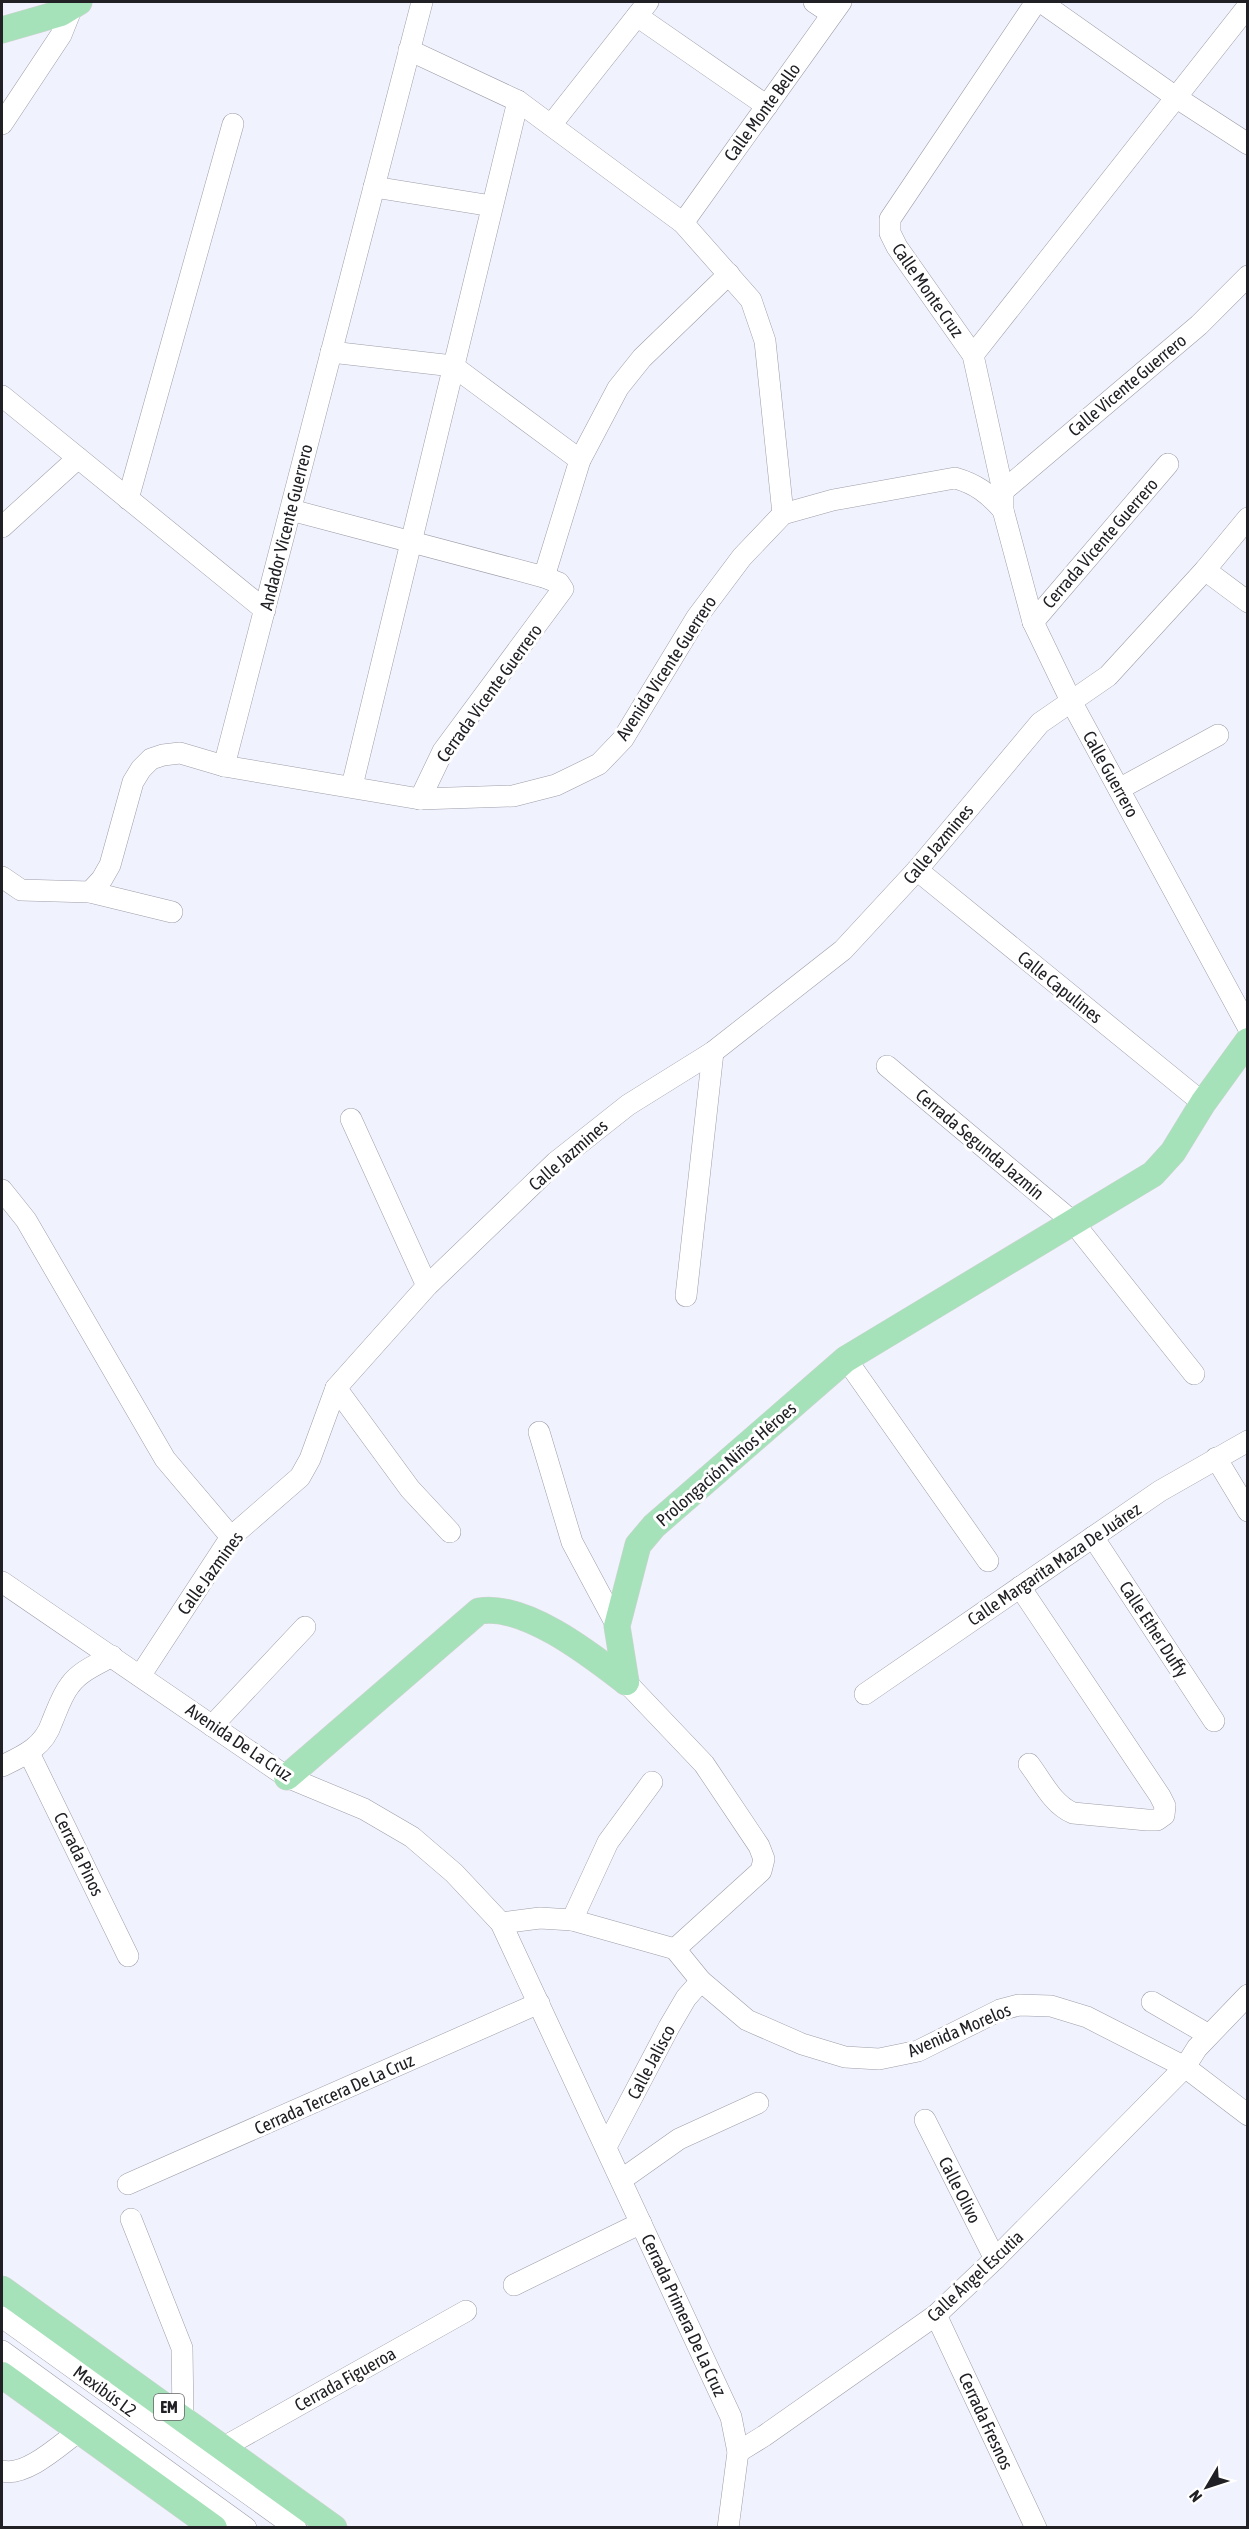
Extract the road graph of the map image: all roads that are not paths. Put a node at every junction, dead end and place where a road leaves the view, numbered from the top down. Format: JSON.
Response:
{"nodes":[{"id":1,"x":422,"y":2,"type":"edge"},
{"id":2,"x":814,"y":2,"type":"edge"},
{"id":3,"x":1036,"y":2,"type":"edge"},
{"id":4,"x":1041,"y":2,"type":"edge"},
{"id":5,"x":74,"y":3,"type":"edge"},
{"id":6,"x":1248,"y":6,"type":"edge"},
{"id":7,"x":836,"y":8,"type":"edge"},
{"id":8,"x":642,"y":9,"type":"edge"},
{"id":9,"x":2,"y":30,"type":"edge"},
{"id":10,"x":410,"y":50,"type":"junction"},
{"id":11,"x":1177,"y":98,"type":"junction"},
{"id":12,"x":518,"y":101,"type":"junction"},
{"id":13,"x":767,"y":106,"type":"junction"},
{"id":14,"x":2,"y":124,"type":"edge"},
{"id":15,"x":233,"y":124,"type":"dead end"},
{"id":16,"x":551,"y":125,"type":"junction"},
{"id":17,"x":1248,"y":144,"type":"edge"},
{"id":18,"x":374,"y":187,"type":"junction"},
{"id":19,"x":492,"y":206,"type":"junction"},
{"id":20,"x":683,"y":223,"type":"junction"},
{"id":21,"x":729,"y":274,"type":"junction"},
{"id":22,"x":1248,"y":276,"type":"edge"},
{"id":23,"x":331,"y":352,"type":"junction"},
{"id":24,"x":974,"y":355,"type":"junction"},
{"id":25,"x":453,"y":366,"type":"junction"},
{"id":26,"x":2,"y":396,"type":"edge"},
{"id":27,"x":78,"y":458,"type":"junction"},
{"id":28,"x":580,"y":460,"type":"junction"},
{"id":29,"x":1168,"y":464,"type":"dead end"},
{"id":30,"x":128,"y":498,"type":"junction"},
{"id":31,"x":1003,"y":500,"type":"junction"},
{"id":32,"x":291,"y":510,"type":"junction"},
{"id":33,"x":783,"y":514,"type":"junction"},
{"id":34,"x":1248,"y":518,"type":"edge"},
{"id":35,"x":2,"y":527,"type":"edge"},
{"id":36,"x":411,"y":541,"type":"junction"},
{"id":37,"x":1205,"y":570,"type":"junction"},
{"id":38,"x":544,"y":577,"type":"junction"},
{"id":39,"x":1248,"y":602,"type":"edge"},
{"id":40,"x":265,"y":610,"type":"junction"},
{"id":41,"x":1033,"y":622,"type":"junction"},
{"id":42,"x":1072,"y":703,"type":"junction"},
{"id":43,"x":1218,"y":735,"type":"dead end"},
{"id":44,"x":224,"y":766,"type":"junction"},
{"id":45,"x":352,"y":786,"type":"junction"},
{"id":46,"x":1119,"y":789,"type":"junction"},
{"id":47,"x":420,"y":799,"type":"junction"},
{"id":48,"x":916,"y":870,"type":"junction"},
{"id":49,"x":2,"y":877,"type":"edge"},
{"id":50,"x":90,"y":892,"type":"junction"},
{"id":51,"x":172,"y":912,"type":"dead end"},
{"id":52,"x":1248,"y":1027,"type":"edge"},
{"id":53,"x":1248,"y":1041,"type":"edge"},
{"id":54,"x":713,"y":1052,"type":"junction"},
{"id":55,"x":887,"y":1066,"type":"dead end"},
{"id":56,"x":1203,"y":1103,"type":"junction"},
{"id":57,"x":351,"y":1119,"type":"dead end"},
{"id":58,"x":2,"y":1190,"type":"edge"},
{"id":59,"x":1073,"y":1222,"type":"junction"},
{"id":60,"x":427,"y":1286,"type":"junction"},
{"id":61,"x":686,"y":1296,"type":"dead end"},
{"id":62,"x":846,"y":1359,"type":"junction"},
{"id":63,"x":1194,"y":1374,"type":"dead end"},
{"id":64,"x":336,"y":1388,"type":"junction"},
{"id":65,"x":539,"y":1432,"type":"dead end"},
{"id":66,"x":1248,"y":1440,"type":"edge"},
{"id":67,"x":1216,"y":1458,"type":"junction"},
{"id":68,"x":1248,"y":1511,"type":"edge"},
{"id":69,"x":450,"y":1532,"type":"dead end"},
{"id":70,"x":231,"y":1537,"type":"junction"},
{"id":71,"x":1093,"y":1537,"type":"junction"},
{"id":72,"x":988,"y":1561,"type":"dead end"},
{"id":73,"x":2,"y":1582,"type":"edge"},
{"id":74,"x":1020,"y":1587,"type":"junction"},
{"id":75,"x":617,"y":1626,"type":"junction"},
{"id":76,"x":305,"y":1627,"type":"dead end"},
{"id":77,"x":112,"y":1656,"type":"junction"},
{"id":78,"x":140,"y":1676,"type":"junction"},
{"id":79,"x":626,"y":1682,"type":"junction"},
{"id":80,"x":865,"y":1694,"type":"dead end"},
{"id":81,"x":1214,"y":1721,"type":"dead end"},
{"id":82,"x":212,"y":1726,"type":"junction"},
{"id":83,"x":29,"y":1754,"type":"junction"},
{"id":84,"x":1029,"y":1764,"type":"dead end"},
{"id":85,"x":2,"y":1766,"type":"edge"},
{"id":86,"x":287,"y":1777,"type":"junction"},
{"id":87,"x":652,"y":1782,"type":"dead end"},
{"id":88,"x":572,"y":1920,"type":"junction"},
{"id":89,"x":501,"y":1923,"type":"junction"},
{"id":90,"x":675,"y":1949,"type":"junction"},
{"id":91,"x":128,"y":1956,"type":"dead end"},
{"id":92,"x":701,"y":1981,"type":"junction"},
{"id":93,"x":1248,"y":1995,"type":"edge"},
{"id":94,"x":1152,"y":2002,"type":"dead end"},
{"id":95,"x":539,"y":2003,"type":"junction"},
{"id":96,"x":1209,"y":2035,"type":"junction"},
{"id":97,"x":1185,"y":2067,"type":"junction"},
{"id":98,"x":758,"y":2103,"type":"dead end"},
{"id":99,"x":1248,"y":2115,"type":"edge"},
{"id":100,"x":925,"y":2120,"type":"dead end"},
{"id":101,"x":606,"y":2148,"type":"junction"},
{"id":102,"x":621,"y":2180,"type":"junction"},
{"id":103,"x":128,"y":2184,"type":"dead end"},
{"id":104,"x":131,"y":2219,"type":"dead end"},
{"id":105,"x":641,"y":2223,"type":"junction"},
{"id":106,"x":995,"y":2259,"type":"junction"},
{"id":107,"x":514,"y":2285,"type":"dead end"},
{"id":108,"x":2,"y":2289,"type":"edge"},
{"id":109,"x":466,"y":2311,"type":"dead end"},
{"id":110,"x":936,"y":2315,"type":"junction"},
{"id":111,"x":2,"y":2317,"type":"edge"},
{"id":112,"x":2,"y":2351,"type":"edge"},
{"id":113,"x":2,"y":2375,"type":"edge"},
{"id":114,"x":183,"y":2417,"type":"junction"},
{"id":115,"x":79,"y":2431,"type":"junction"},
{"id":116,"x":224,"y":2447,"type":"junction"},
{"id":117,"x":738,"y":2452,"type":"junction"},
{"id":118,"x":2,"y":2470,"type":"edge"},
{"id":119,"x":214,"y":2528,"type":"edge"},
{"id":120,"x":246,"y":2528,"type":"edge"},
{"id":121,"x":296,"y":2528,"type":"edge"},
{"id":122,"x":334,"y":2528,"type":"edge"},
{"id":123,"x":728,"y":2528,"type":"edge"},
{"id":124,"x":1035,"y":2528,"type":"edge"}],
"edges":[{"from":1,"to":10,"type":"street","name":"Andador Vicente Guerrero"},
{"from":2,"to":7,"type":"street"},
{"from":3,"to":24,"type":"street","name":"Calle Monte Cruz"},
{"from":4,"to":11,"type":"street"},
{"from":5,"to":9,"type":"main road"},
{"from":5,"to":14,"type":"street"},
{"from":6,"to":11,"type":"street"},
{"from":7,"to":13,"type":"street","name":"Calle Monte Bello"},
{"from":8,"to":13,"type":"street"},
{"from":8,"to":16,"type":"street"},
{"from":10,"to":12,"type":"street"},
{"from":10,"to":18,"type":"street","name":"Andador Vicente Guerrero"},
{"from":11,"to":17,"type":"street"},
{"from":11,"to":24,"type":"street"},
{"from":12,"to":16,"type":"street"},
{"from":12,"to":19,"type":"street"},
{"from":13,"to":20,"type":"street","name":"Calle Monte Bello"},
{"from":15,"to":30,"type":"street"},
{"from":16,"to":20,"type":"street"},
{"from":18,"to":19,"type":"street"},
{"from":18,"to":23,"type":"street","name":"Andador Vicente Guerrero"},
{"from":19,"to":25,"type":"street"},
{"from":20,"to":21,"type":"street"},
{"from":21,"to":28,"type":"street"},
{"from":21,"to":33,"type":"street"},
{"from":22,"to":31,"type":"street","name":"Calle Vicente Guerrero"},
{"from":23,"to":25,"type":"street"},
{"from":23,"to":32,"type":"street","name":"Andador Vicente Guerrero"},
{"from":24,"to":31,"type":"street","name":"Calle Monte Cruz"},
{"from":25,"to":28,"type":"street"},
{"from":25,"to":36,"type":"street"},
{"from":26,"to":27,"type":"street"},
{"from":27,"to":30,"type":"street"},
{"from":27,"to":35,"type":"street"},
{"from":28,"to":38,"type":"street"},
{"from":29,"to":41,"type":"street","name":"Cerrada Vicente Guerrero"},
{"from":30,"to":40,"type":"street"},
{"from":31,"to":33,"type":"street"},
{"from":31,"to":41,"type":"street","name":"Calle Guerrero"},
{"from":32,"to":36,"type":"street"},
{"from":32,"to":40,"type":"street","name":"Andador Vicente Guerrero"},
{"from":33,"to":47,"type":"street","name":"Avenida Vicente Guerrero"},
{"from":34,"to":37,"type":"street","name":"Calle Jazmines"},
{"from":36,"to":38,"type":"street"},
{"from":36,"to":45,"type":"street"},
{"from":37,"to":39,"type":"street"},
{"from":37,"to":42,"type":"street","name":"Calle Jazmines"},
{"from":38,"to":47,"type":"street","name":"Cerrada Vicente Guerrero"},
{"from":40,"to":44,"type":"street","name":"Andador Vicente Guerrero"},
{"from":41,"to":42,"type":"street","name":"Calle Guerrero"},
{"from":42,"to":46,"type":"street","name":"Calle Guerrero"},
{"from":42,"to":48,"type":"street","name":"Calle Jazmines"},
{"from":43,"to":46,"type":"street"},
{"from":44,"to":45,"type":"street","name":"Avenida Vicente Guerrero"},
{"from":44,"to":50,"type":"street"},
{"from":45,"to":47,"type":"street","name":"Avenida Vicente Guerrero"},
{"from":46,"to":52,"type":"street","name":"Calle Guerrero"},
{"from":48,"to":54,"type":"street","name":"Calle Jazmines"},
{"from":48,"to":56,"type":"street","name":"Calle Capulines"},
{"from":49,"to":50,"type":"street"},
{"from":50,"to":51,"type":"street"},
{"from":53,"to":56,"type":"main road","name":"Prolongación Niños Héroes"},
{"from":54,"to":60,"type":"street","name":"Calle Jazmines"},
{"from":54,"to":61,"type":"street"},
{"from":55,"to":59,"type":"street","name":"Cerrada Segunda Jazmín"},
{"from":56,"to":59,"type":"main road","name":"Prolongación Niños Héroes"},
{"from":57,"to":60,"type":"street"},
{"from":58,"to":70,"type":"street"},
{"from":59,"to":62,"type":"main road","name":"Prolongación Niños Héroes"},
{"from":59,"to":63,"type":"street","name":"Cerrada Segunda Jazmín"},
{"from":60,"to":64,"type":"street","name":"Calle Jazmines"},
{"from":62,"to":72,"type":"street"},
{"from":62,"to":75,"type":"main road","name":"Prolongación Niños Héroes"},
{"from":64,"to":69,"type":"street"},
{"from":64,"to":70,"type":"street","name":"Calle Jazmines"},
{"from":65,"to":75,"type":"street"},
{"from":66,"to":67,"type":"street","name":"Calle Margarita Maza De Juárez"},
{"from":67,"to":68,"type":"street"},
{"from":67,"to":71,"type":"street","name":"Calle Margarita Maza De Juárez"},
{"from":70,"to":78,"type":"street","name":"Calle Jazmines"},
{"from":71,"to":74,"type":"street","name":"Calle Margarita Maza De Juárez"},
{"from":71,"to":81,"type":"street","name":"Calle Ether Duffy"},
{"from":73,"to":77,"type":"street","name":"Avenida De La Cruz"},
{"from":74,"to":80,"type":"street","name":"Calle Margarita Maza De Juárez"},
{"from":74,"to":84,"type":"street"},
{"from":75,"to":79,"type":"main road","name":"Prolongación Niños Héroes"},
{"from":76,"to":82,"type":"street"},
{"from":77,"to":78,"type":"street","name":"Avenida De La Cruz"},
{"from":77,"to":83,"type":"street"},
{"from":78,"to":82,"type":"street","name":"Avenida De La Cruz"},
{"from":79,"to":86,"type":"main road"},
{"from":79,"to":90,"type":"street"},
{"from":82,"to":86,"type":"street","name":"Avenida De La Cruz"},
{"from":83,"to":85,"type":"street"},
{"from":83,"to":91,"type":"street","name":"Cerrada Pinos"},
{"from":86,"to":89,"type":"street","name":"Avenida De La Cruz"},
{"from":87,"to":88,"type":"street"},
{"from":88,"to":89,"type":"street"},
{"from":88,"to":90,"type":"street"},
{"from":89,"to":95,"type":"street","name":"Cerrada Primera De La Cruz"},
{"from":90,"to":92,"type":"street","name":"Avenida Morelos"},
{"from":92,"to":97,"type":"street","name":"Avenida Morelos"},
{"from":92,"to":101,"type":"street","name":"Calle Jalisco"},
{"from":93,"to":96,"type":"street","name":"Calle Ángel Escutia"},
{"from":94,"to":96,"type":"street"},
{"from":95,"to":101,"type":"street","name":"Cerrada Primera De La Cruz"},
{"from":95,"to":103,"type":"street","name":"Cerrada Tercera De La Cruz"},
{"from":96,"to":97,"type":"street","name":"Calle Ángel Escutia"},
{"from":97,"to":99,"type":"street","name":"Avenida Morelos"},
{"from":97,"to":106,"type":"street","name":"Calle Ángel Escutia"},
{"from":98,"to":102,"type":"street"},
{"from":100,"to":106,"type":"street","name":"Calle Olivo"},
{"from":101,"to":102,"type":"street","name":"Cerrada Primera De La Cruz"},
{"from":102,"to":105,"type":"street","name":"Cerrada Primera De La Cruz"},
{"from":104,"to":114,"type":"street"},
{"from":105,"to":107,"type":"street"},
{"from":105,"to":117,"type":"street","name":"Cerrada Primera De La Cruz"},
{"from":106,"to":110,"type":"street","name":"Calle Ángel Escutia"},
{"from":108,"to":114,"type":"main road","number":"EM"},
{"from":109,"to":116,"type":"street","name":"Cerrada Figueroa"},
{"from":110,"to":117,"type":"street","name":"Calle Ángel Escutia"},
{"from":110,"to":124,"type":"street","name":"Cerrada Fresnos"},
{"from":111,"to":121,"type":"street","name":"Mexibús L2"},
{"from":112,"to":120,"type":"street","name":"Mexibús L2"},
{"from":113,"to":115,"type":"main road"},
{"from":114,"to":116,"type":"main road","number":"EM"},
{"from":115,"to":118,"type":"street"},
{"from":115,"to":119,"type":"main road"},
{"from":116,"to":122,"type":"main road","number":"EM"},
{"from":117,"to":123,"type":"street"}]}
